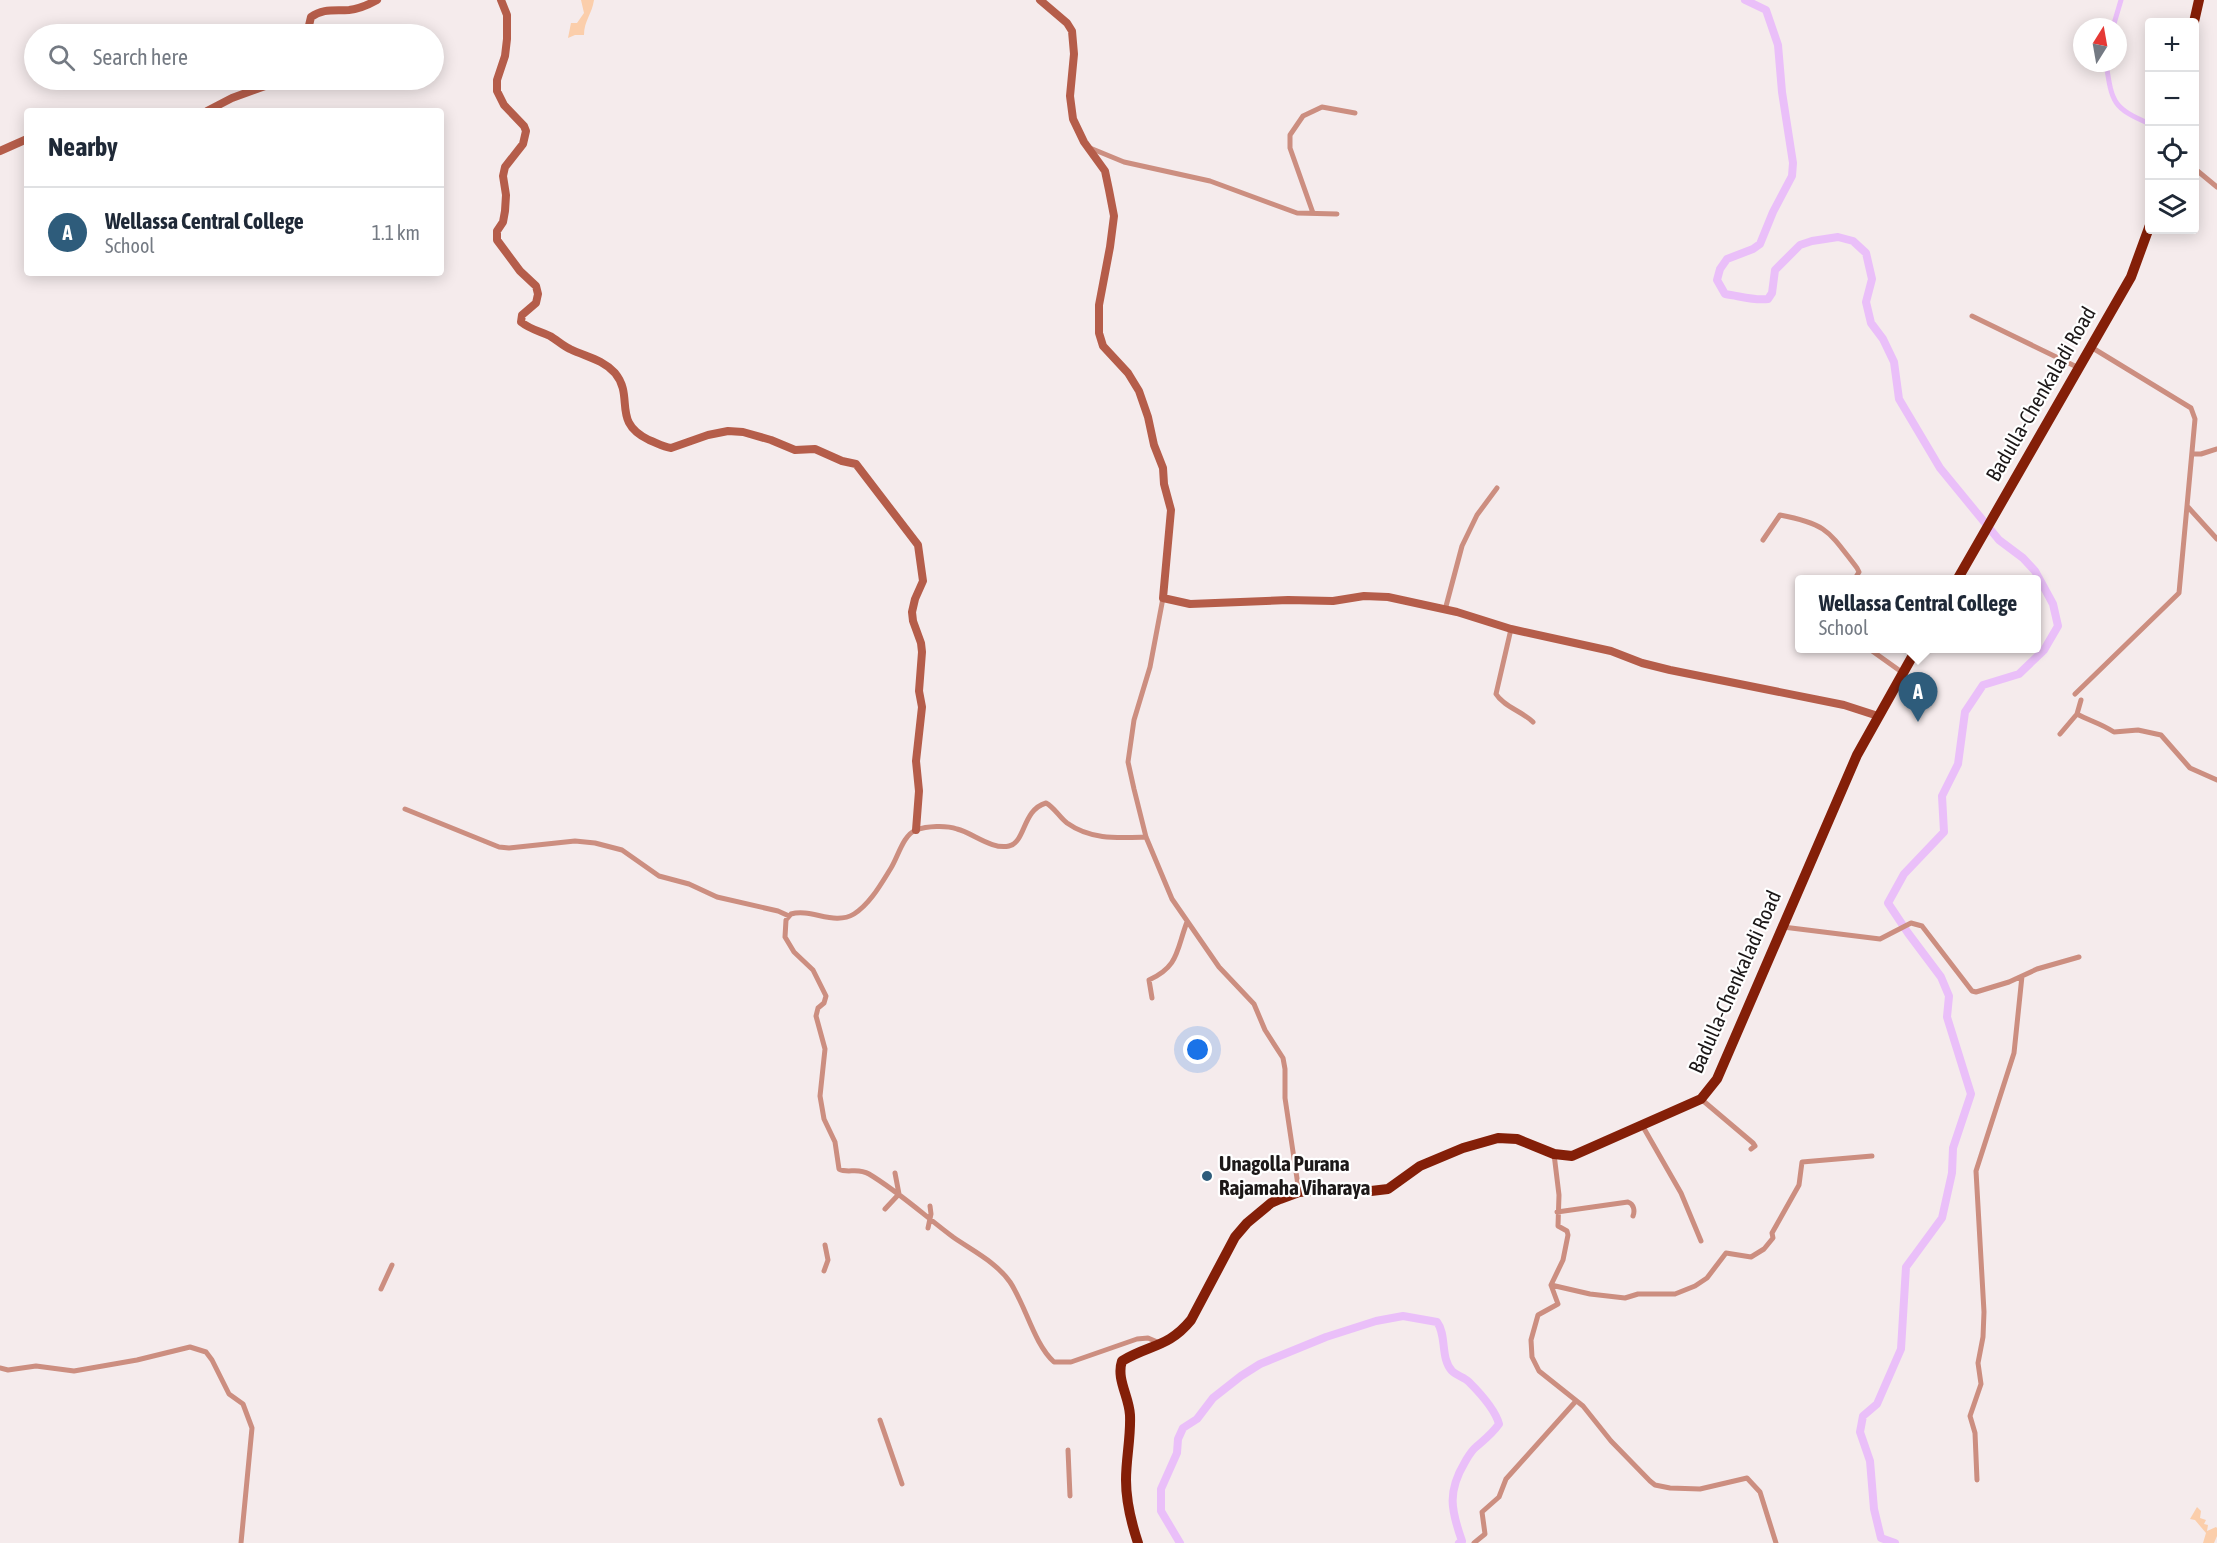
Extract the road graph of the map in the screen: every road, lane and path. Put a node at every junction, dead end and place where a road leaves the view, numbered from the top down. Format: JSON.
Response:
{"nodes":[{"id":1,"x":377,"y":0,"type":"edge"},
{"id":2,"x":501,"y":0,"type":"edge"},
{"id":3,"x":1040,"y":0,"type":"edge"},
{"id":4,"x":2199,"y":0,"type":"edge"},
{"id":5,"x":2195,"y":18,"type":"edge"},
{"id":6,"x":309,"y":24,"type":"edge"},
{"id":7,"x":254,"y":90,"type":"edge"},
{"id":8,"x":213,"y":108,"type":"edge"},
{"id":9,"x":1355,"y":113,"type":"dead end"},
{"id":10,"x":24,"y":140,"type":"edge"},
{"id":11,"x":1088,"y":147,"type":"junction"},
{"id":12,"x":0,"y":151,"type":"edge"},
{"id":13,"x":2199,"y":172,"type":"edge"},
{"id":14,"x":2217,"y":187,"type":"edge"},
{"id":15,"x":1313,"y":213,"type":"junction"},
{"id":16,"x":1337,"y":214,"type":"dead end"},
{"id":17,"x":2147,"y":234,"type":"edge"},
{"id":18,"x":1972,"y":316,"type":"dead end"},
{"id":19,"x":2091,"y":347,"type":"junction"},
{"id":20,"x":2079,"y":368,"type":"junction"},
{"id":21,"x":2217,"y":449,"type":"edge"},
{"id":22,"x":2192,"y":454,"type":"junction"},
{"id":23,"x":1497,"y":488,"type":"dead end"},
{"id":24,"x":2188,"y":507,"type":"junction"},
{"id":25,"x":2217,"y":539,"type":"edge"},
{"id":26,"x":1763,"y":540,"type":"dead end"},
{"id":27,"x":1857,"y":575,"type":"edge"},
{"id":28,"x":1959,"y":575,"type":"edge"},
{"id":29,"x":1162,"y":598,"type":"junction"},
{"id":30,"x":1445,"y":610,"type":"junction"},
{"id":31,"x":1511,"y":629,"type":"junction"},
{"id":32,"x":1875,"y":653,"type":"edge"},
{"id":33,"x":1914,"y":653,"type":"edge"},
{"id":34,"x":1903,"y":673,"type":"junction"},
{"id":35,"x":2075,"y":694,"type":"dead end"},
{"id":36,"x":2080,"y":700,"type":"dead end"},
{"id":37,"x":2078,"y":714,"type":"junction"},
{"id":38,"x":1878,"y":716,"type":"junction"},
{"id":39,"x":1533,"y":722,"type":"dead end"},
{"id":40,"x":2060,"y":734,"type":"dead end"},
{"id":41,"x":2217,"y":780,"type":"edge"},
{"id":42,"x":405,"y":809,"type":"dead end"},
{"id":43,"x":916,"y":830,"type":"junction"},
{"id":44,"x":1146,"y":837,"type":"junction"},
{"id":45,"x":789,"y":916,"type":"junction"},
{"id":46,"x":1187,"y":922,"type":"junction"},
{"id":47,"x":1782,"y":927,"type":"junction"},
{"id":48,"x":2079,"y":957,"type":"dead end"},
{"id":49,"x":2022,"y":976,"type":"junction"},
{"id":50,"x":1152,"y":998,"type":"dead end"},
{"id":51,"x":1701,"y":1099,"type":"junction"},
{"id":52,"x":1642,"y":1125,"type":"junction"},
{"id":53,"x":1751,"y":1149,"type":"dead end"},
{"id":54,"x":1554,"y":1154,"type":"junction"},
{"id":55,"x":1872,"y":1156,"type":"dead end"},
{"id":56,"x":895,"y":1173,"type":"dead end"},
{"id":57,"x":1299,"y":1192,"type":"junction"},
{"id":58,"x":899,"y":1194,"type":"junction"},
{"id":59,"x":930,"y":1206,"type":"dead end"},
{"id":60,"x":885,"y":1209,"type":"dead end"},
{"id":61,"x":1557,"y":1212,"type":"junction"},
{"id":62,"x":1633,"y":1216,"type":"dead end"},
{"id":63,"x":931,"y":1219,"type":"junction"},
{"id":64,"x":928,"y":1228,"type":"dead end"},
{"id":65,"x":1701,"y":1241,"type":"dead end"},
{"id":66,"x":825,"y":1245,"type":"dead end"},
{"id":67,"x":392,"y":1265,"type":"dead end"},
{"id":68,"x":824,"y":1271,"type":"dead end"},
{"id":69,"x":1551,"y":1285,"type":"junction"},
{"id":70,"x":381,"y":1289,"type":"dead end"},
{"id":71,"x":1163,"y":1344,"type":"junction"},
{"id":72,"x":0,"y":1368,"type":"edge"},
{"id":73,"x":1576,"y":1401,"type":"junction"},
{"id":74,"x":880,"y":1420,"type":"dead end"},
{"id":75,"x":1068,"y":1450,"type":"dead end"},
{"id":76,"x":1977,"y":1480,"type":"dead end"},
{"id":77,"x":902,"y":1484,"type":"dead end"},
{"id":78,"x":1070,"y":1496,"type":"dead end"},
{"id":79,"x":241,"y":1543,"type":"edge"},
{"id":80,"x":1137,"y":1543,"type":"edge"},
{"id":81,"x":1474,"y":1543,"type":"edge"},
{"id":82,"x":1776,"y":1543,"type":"edge"}],
"edges":[{"from":1,"to":6,"type":"main road"},
{"from":2,"to":43,"type":"main road"},
{"from":3,"to":11,"type":"main road"},
{"from":4,"to":5,"type":"highway"},
{"from":7,"to":8,"type":"main road"},
{"from":9,"to":15,"type":"street"},
{"from":10,"to":12,"type":"main road"},
{"from":11,"to":15,"type":"street"},
{"from":11,"to":29,"type":"main road"},
{"from":13,"to":14,"type":"street"},
{"from":15,"to":16,"type":"street"},
{"from":17,"to":19,"type":"highway","name":"Badulla-Chenkaladi Road"},
{"from":18,"to":20,"type":"street"},
{"from":19,"to":20,"type":"highway","name":"Badulla-Chenkaladi Road"},
{"from":19,"to":22,"type":"street"},
{"from":20,"to":28,"type":"highway","name":"Badulla-Chenkaladi Road"},
{"from":21,"to":22,"type":"street"},
{"from":22,"to":24,"type":"street"},
{"from":23,"to":30,"type":"street"},
{"from":24,"to":25,"type":"street"},
{"from":24,"to":35,"type":"street"},
{"from":26,"to":27,"type":"street"},
{"from":29,"to":30,"type":"main road"},
{"from":29,"to":44,"type":"street"},
{"from":30,"to":31,"type":"main road"},
{"from":31,"to":38,"type":"main road"},
{"from":31,"to":39,"type":"street"},
{"from":32,"to":34,"type":"street"},
{"from":33,"to":34,"type":"highway","name":"Badulla-Chenkaladi Road"},
{"from":34,"to":38,"type":"highway","name":"Badulla-Chenkaladi Road"},
{"from":36,"to":37,"type":"street"},
{"from":37,"to":40,"type":"street"},
{"from":37,"to":41,"type":"street"},
{"from":38,"to":47,"type":"highway","name":"Badulla-Chenkaladi Road"},
{"from":42,"to":45,"type":"street"},
{"from":43,"to":44,"type":"street"},
{"from":43,"to":45,"type":"street"},
{"from":44,"to":46,"type":"street"},
{"from":45,"to":58,"type":"street"},
{"from":46,"to":50,"type":"street"},
{"from":46,"to":57,"type":"street"},
{"from":47,"to":49,"type":"street"},
{"from":47,"to":51,"type":"highway","name":"Badulla-Chenkaladi Road"},
{"from":48,"to":49,"type":"street"},
{"from":49,"to":76,"type":"street"},
{"from":51,"to":52,"type":"highway","name":"Badulla-Chenkaladi Road"},
{"from":51,"to":53,"type":"street"},
{"from":52,"to":54,"type":"highway","name":"Badulla-Chenkaladi Road"},
{"from":52,"to":65,"type":"street"},
{"from":54,"to":57,"type":"highway","name":"Badulla-Chenkaladi Road"},
{"from":54,"to":61,"type":"street"},
{"from":55,"to":69,"type":"street"},
{"from":56,"to":58,"type":"street"},
{"from":57,"to":71,"type":"highway","name":"Badulla-Chenkaladi Road"},
{"from":58,"to":60,"type":"street"},
{"from":58,"to":63,"type":"street"},
{"from":59,"to":63,"type":"street"},
{"from":61,"to":62,"type":"street"},
{"from":61,"to":69,"type":"street"},
{"from":63,"to":64,"type":"street"},
{"from":63,"to":71,"type":"street"},
{"from":66,"to":68,"type":"street"},
{"from":67,"to":70,"type":"street"},
{"from":69,"to":73,"type":"street"},
{"from":71,"to":80,"type":"highway","name":"Badulla-Chenkaladi Road"},
{"from":72,"to":79,"type":"street"},
{"from":73,"to":81,"type":"street"},
{"from":73,"to":82,"type":"street"},
{"from":74,"to":77,"type":"street"},
{"from":75,"to":78,"type":"street"}]}
